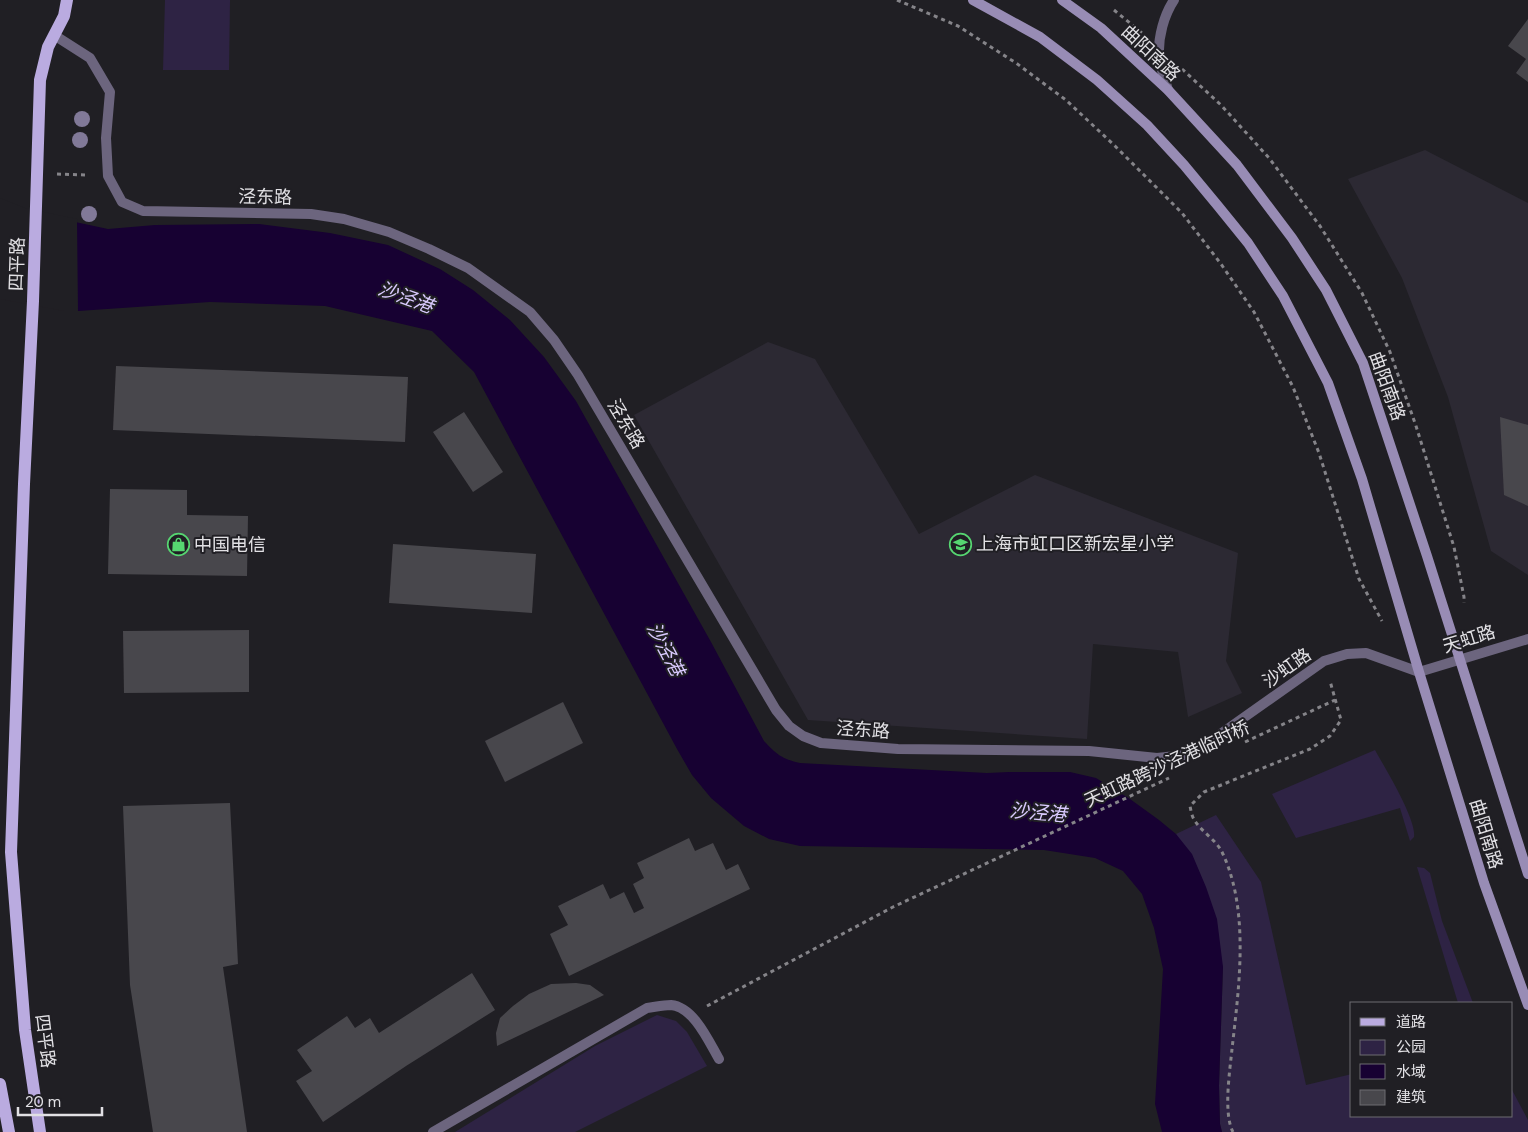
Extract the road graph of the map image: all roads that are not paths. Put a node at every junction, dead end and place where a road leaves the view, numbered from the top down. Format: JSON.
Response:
{"nodes":[{"id":1,"x":68,"y":0,"type":"edge"},
{"id":2,"x":973,"y":0,"type":"edge"},
{"id":3,"x":1062,"y":0,"type":"edge"},
{"id":4,"x":1174,"y":0,"type":"edge"},
{"id":5,"x":54,"y":35,"type":"junction"},
{"id":6,"x":1168,"y":90,"type":"junction"},
{"id":7,"x":1528,"y":639,"type":"edge"},
{"id":8,"x":1460,"y":658,"type":"junction"},
{"id":9,"x":1419,"y":672,"type":"junction"},
{"id":10,"x":1212,"y":740,"type":"joint"},
{"id":11,"x":6,"y":852,"type":"edge"},
{"id":12,"x":1528,"y":874,"type":"edge"},
{"id":13,"x":1528,"y":1005,"type":"edge"},
{"id":14,"x":719,"y":1060,"type":"dead end"},
{"id":15,"x":0,"y":1084,"type":"edge"},
{"id":16,"x":9,"y":1132,"type":"edge"},
{"id":17,"x":40,"y":1132,"type":"edge"},
{"id":18,"x":433,"y":1132,"type":"edge"}],
"edges":[{"from":1,"to":5,"type":"main road","name":"四平路"},
{"from":2,"to":9,"type":"main road","name":"曲阳南路"},
{"from":3,"to":6,"type":"main road","name":"曲阳南路"},
{"from":4,"to":6,"type":"street"},
{"from":5,"to":10,"type":"street","name":"泾东路"},
{"from":5,"to":11,"type":"main road","name":"四平路"},
{"from":6,"to":8,"type":"main road","name":"曲阳南路"},
{"from":7,"to":8,"type":"street","name":"天虹路"},
{"from":8,"to":9,"type":"street","name":"天虹路"},
{"from":8,"to":12,"type":"main road","name":"曲阳南路"},
{"from":9,"to":10,"type":"street","name":"沙虹路"},
{"from":9,"to":13,"type":"main road","name":"曲阳南路"},
{"from":11,"to":17,"type":"main road","name":"四平路"},
{"from":14,"to":18,"type":"street"},
{"from":15,"to":16,"type":"main road"}]}
